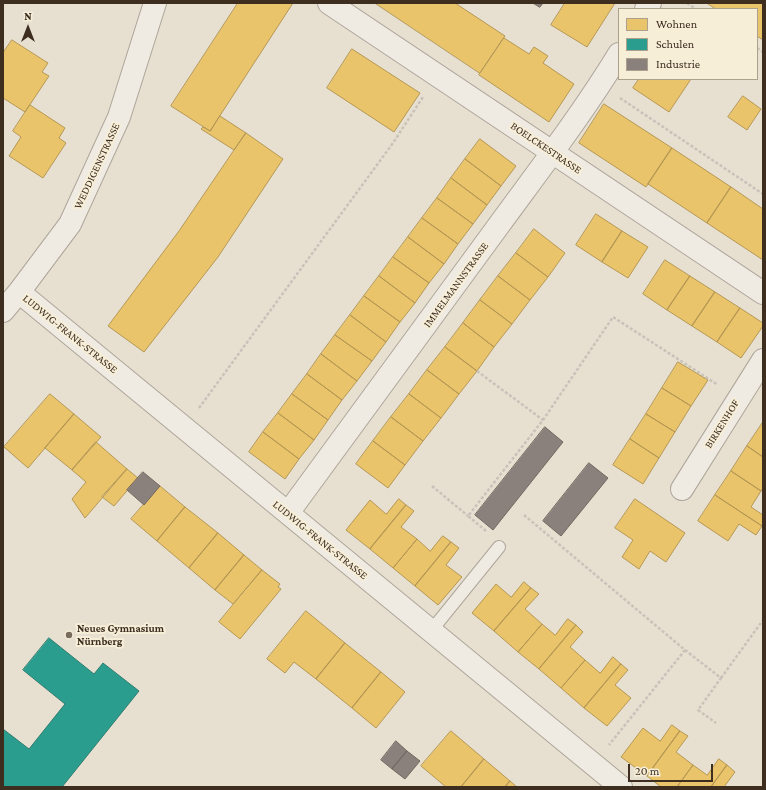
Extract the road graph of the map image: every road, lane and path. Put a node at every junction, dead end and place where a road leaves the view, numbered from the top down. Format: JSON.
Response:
{"nodes":[{"id":1,"x":155,"y":3,"type":"edge"},
{"id":2,"x":329,"y":3,"type":"edge"},
{"id":3,"x":618,"y":56,"type":"edge"},
{"id":4,"x":438,"y":75,"type":"junction"},
{"id":5,"x":600,"y":84,"type":"junction"},
{"id":6,"x":552,"y":152,"type":"junction"},
{"id":7,"x":763,"y":194,"type":"edge"},
{"id":8,"x":19,"y":292,"type":"junction"},
{"id":9,"x":763,"y":293,"type":"edge"},
{"id":10,"x":3,"y":311,"type":"edge"},
{"id":11,"x":763,"y":360,"type":"edge"},
{"id":12,"x":477,"y":371,"type":"dead end"},
{"id":13,"x":739,"y":398,"type":"junction"},
{"id":14,"x":543,"y":420,"type":"junction"},
{"id":15,"x":184,"y":428,"type":"junction"},
{"id":16,"x":432,"y":486,"type":"dead end"},
{"id":17,"x":682,"y":488,"type":"dead end"},
{"id":18,"x":288,"y":513,"type":"junction"},
{"id":19,"x":524,"y":515,"type":"dead end"},
{"id":20,"x":468,"y":516,"type":"junction"},
{"id":21,"x":490,"y":535,"type":"dead end"},
{"id":22,"x":499,"y":547,"type":"dead end"},
{"id":23,"x":763,"y":620,"type":"edge"},
{"id":24,"x":431,"y":631,"type":"junction"},
{"id":25,"x":685,"y":650,"type":"junction"},
{"id":26,"x":721,"y":678,"type":"junction"},
{"id":27,"x":716,"y":723,"type":"dead end"},
{"id":28,"x":594,"y":764,"type":"junction"},
{"id":29,"x":621,"y":787,"type":"edge"}],
"edges":[{"from":1,"to":8,"type":"street","name":"WEDDIGENSTRASSE"},
{"from":2,"to":4,"type":"street","name":"BOELCKESTRASSE"},
{"from":3,"to":5,"type":"street","name":"IMMELMANNSTRASSE"},
{"from":4,"to":6,"type":"street","name":"BOELCKESTRASSE"},
{"from":4,"to":15,"type":"path"},
{"from":5,"to":6,"type":"street","name":"IMMELMANNSTRASSE"},
{"from":5,"to":7,"type":"path"},
{"from":6,"to":9,"type":"street","name":"BOELCKESTRASSE"},
{"from":6,"to":18,"type":"street","name":"IMMELMANNSTRASSE"},
{"from":8,"to":10,"type":"street","name":"WEDDIGENSTRASSE"},
{"from":8,"to":15,"type":"street","name":"LUDWIG-FRANK-STRASSE"},
{"from":11,"to":13,"type":"street","name":"BIRKENHOF"},
{"from":12,"to":14,"type":"path"},
{"from":13,"to":14,"type":"path"},
{"from":13,"to":17,"type":"street","name":"BIRKENHOF"},
{"from":14,"to":20,"type":"path"},
{"from":15,"to":18,"type":"street","name":"LUDWIG-FRANK-STRASSE"},
{"from":16,"to":20,"type":"path"},
{"from":18,"to":24,"type":"street","name":"LUDWIG-FRANK-STRASSE"},
{"from":19,"to":25,"type":"path"},
{"from":20,"to":21,"type":"path"},
{"from":22,"to":24,"type":"lane"},
{"from":23,"to":26,"type":"path"},
{"from":24,"to":28,"type":"street","name":"LUDWIG-FRANK-STRASSE"},
{"from":25,"to":26,"type":"path"},
{"from":25,"to":28,"type":"path"},
{"from":26,"to":27,"type":"path"},
{"from":28,"to":29,"type":"street","name":"LUDWIG-FRANK-STRASSE"}]}
